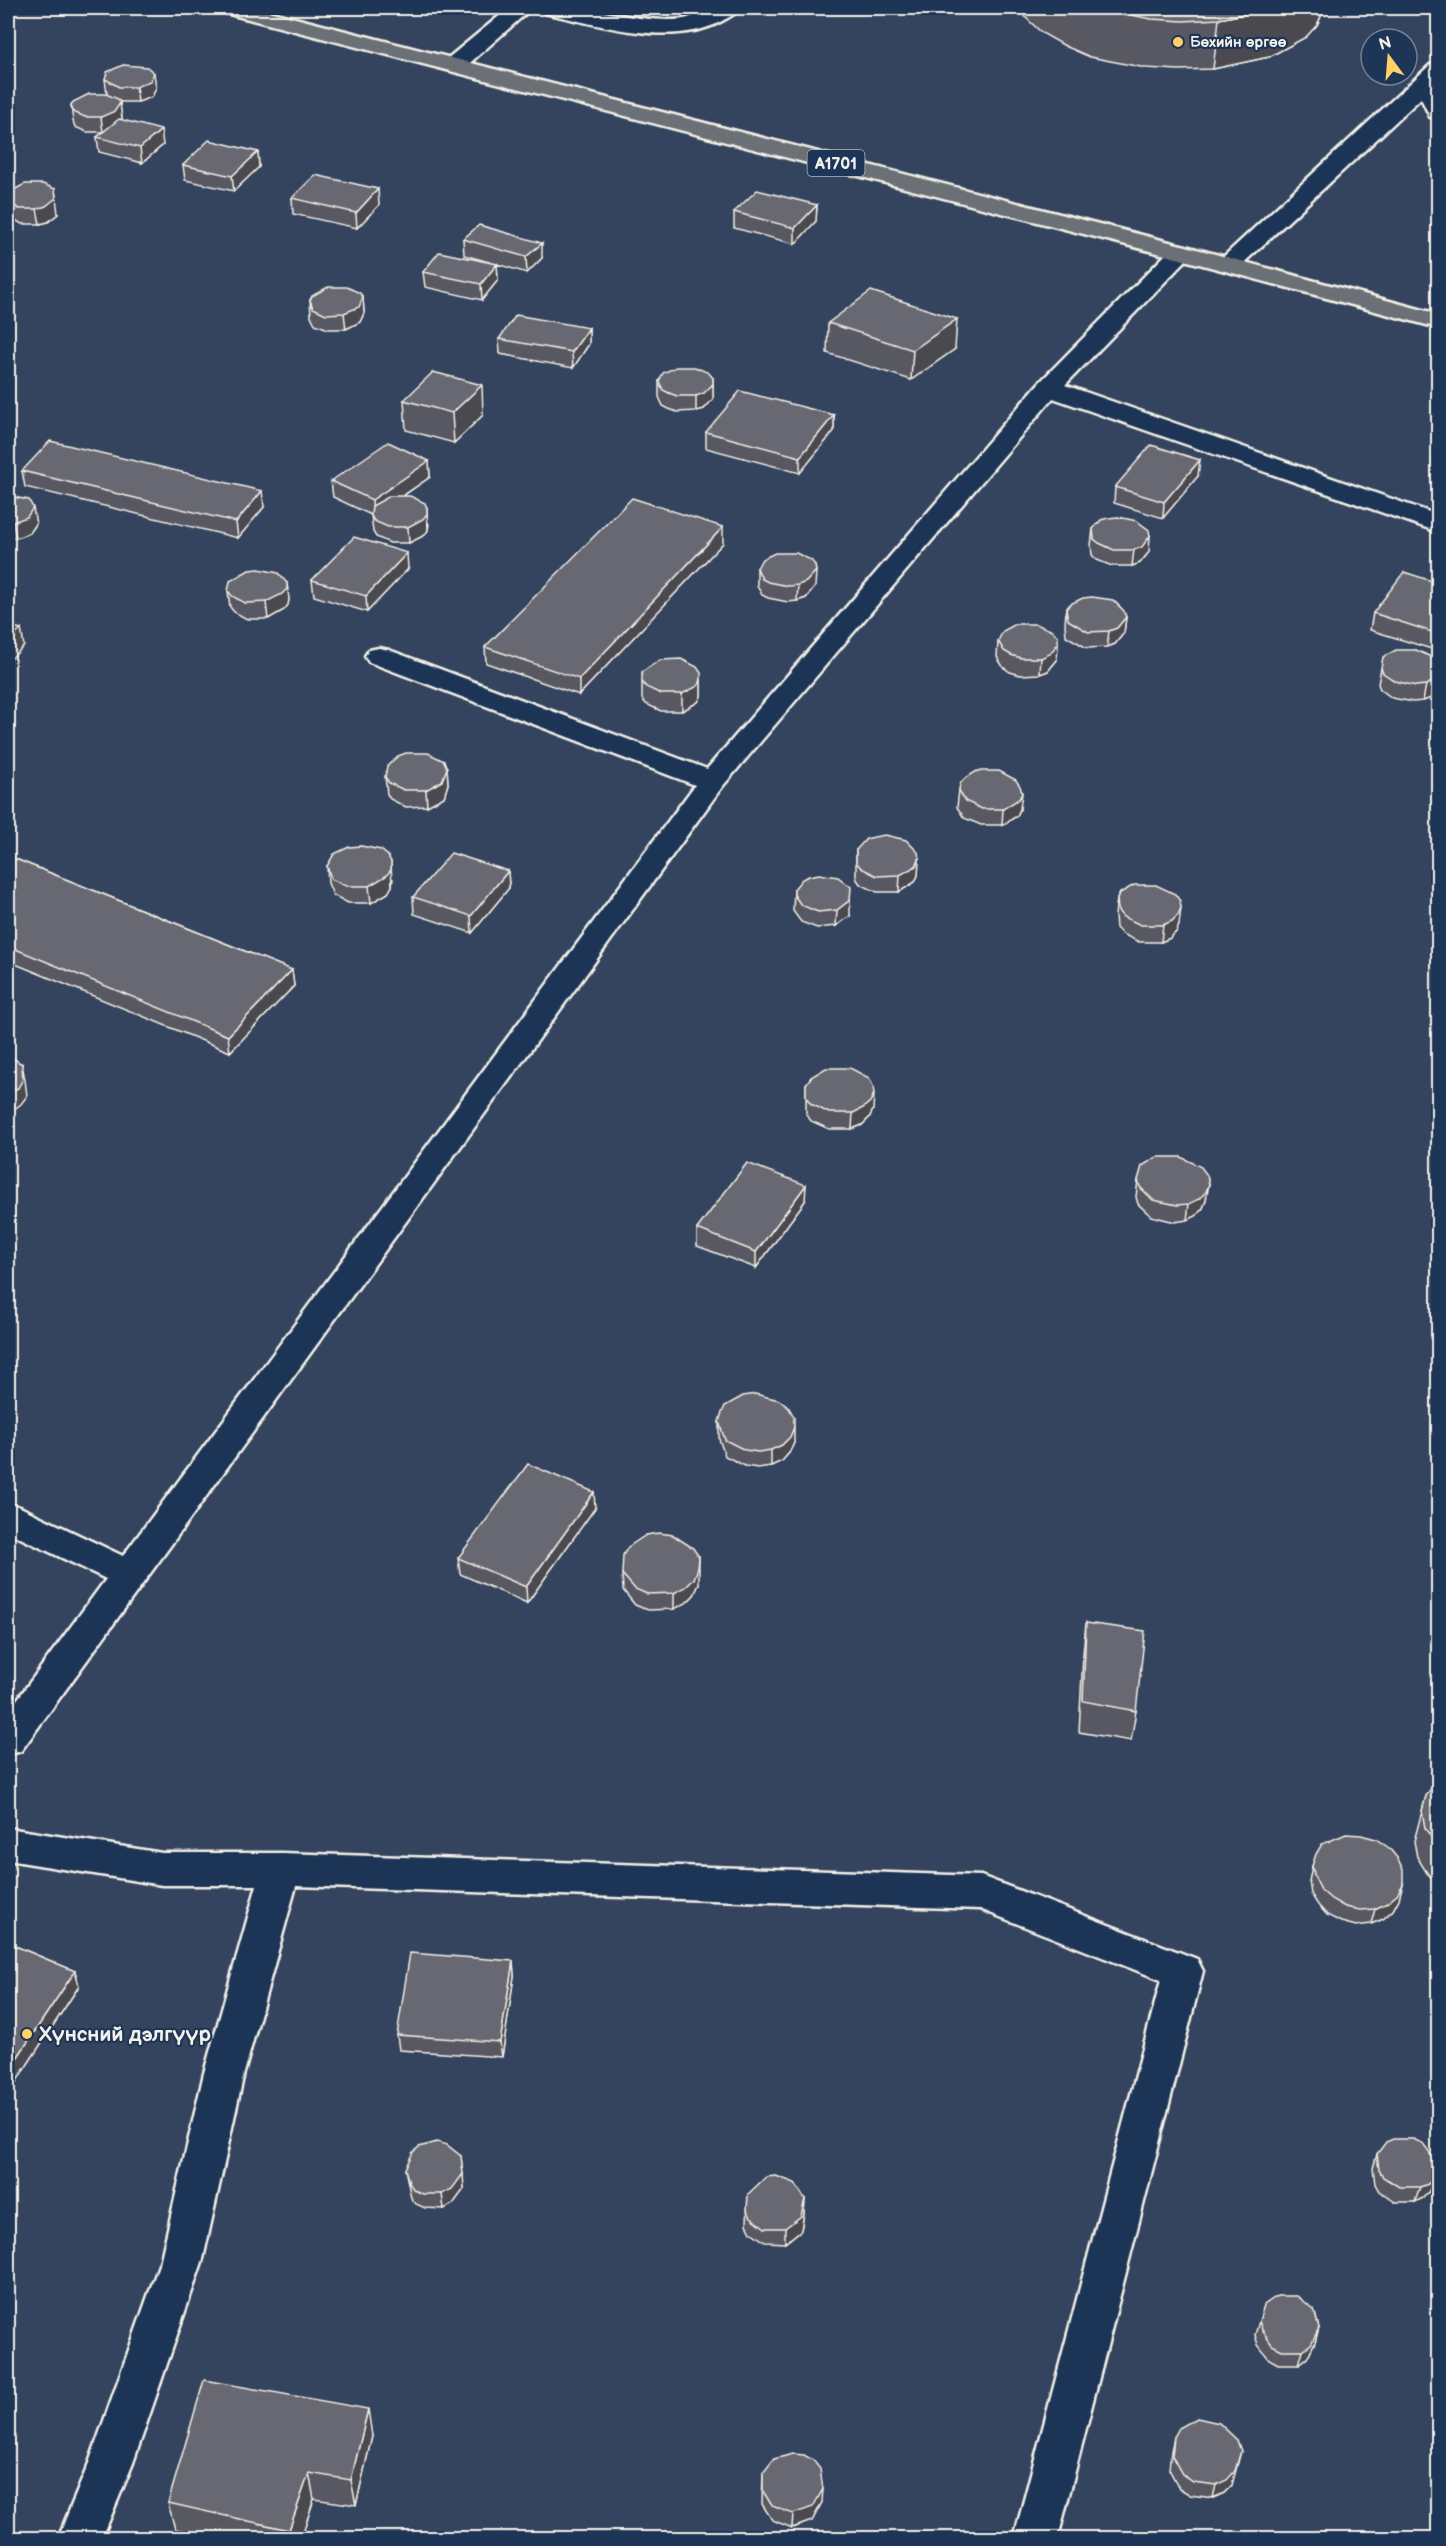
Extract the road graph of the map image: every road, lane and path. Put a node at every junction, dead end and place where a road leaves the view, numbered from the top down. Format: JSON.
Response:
{"nodes":[{"id":1,"x":233,"y":8,"type":"edge"},
{"id":2,"x":521,"y":8,"type":"edge"},
{"id":3,"x":554,"y":8,"type":"edge"},
{"id":4,"x":730,"y":8,"type":"edge"},
{"id":5,"x":455,"y":64,"type":"junction"},
{"id":6,"x":1432,"y":77,"type":"edge"},
{"id":7,"x":1438,"y":112,"type":"edge"},
{"id":8,"x":1181,"y":252,"type":"junction"},
{"id":9,"x":1229,"y":264,"type":"junction"},
{"id":10,"x":1438,"y":321,"type":"edge"},
{"id":11,"x":1048,"y":388,"type":"junction"},
{"id":12,"x":1438,"y":524,"type":"edge"},
{"id":13,"x":379,"y":656,"type":"dead end"},
{"id":14,"x":712,"y":781,"type":"junction"},
{"id":15,"x":8,"y":1517,"type":"edge"},
{"id":16,"x":128,"y":1574,"type":"junction"},
{"id":17,"x":8,"y":1740,"type":"edge"},
{"id":18,"x":8,"y":1844,"type":"edge"},
{"id":19,"x":280,"y":1869,"type":"junction"},
{"id":20,"x":80,"y":2538,"type":"edge"},
{"id":21,"x":1036,"y":2538,"type":"edge"}],
"edges":[{"from":1,"to":5,"type":"main road","number":"A1701"},
{"from":2,"to":5,"type":"street"},
{"from":3,"to":4,"type":"street"},
{"from":5,"to":8,"type":"main road","number":"A1701"},
{"from":6,"to":7,"type":"street"},
{"from":6,"to":9,"type":"street"},
{"from":8,"to":9,"type":"main road","number":"A1701"},
{"from":8,"to":11,"type":"street"},
{"from":9,"to":10,"type":"main road","number":"A1701"},
{"from":11,"to":12,"type":"street"},
{"from":11,"to":14,"type":"street"},
{"from":13,"to":14,"type":"street"},
{"from":14,"to":16,"type":"street"},
{"from":15,"to":16,"type":"street"},
{"from":16,"to":17,"type":"street"},
{"from":18,"to":19,"type":"street"},
{"from":19,"to":20,"type":"street"},
{"from":19,"to":21,"type":"street"}]}
